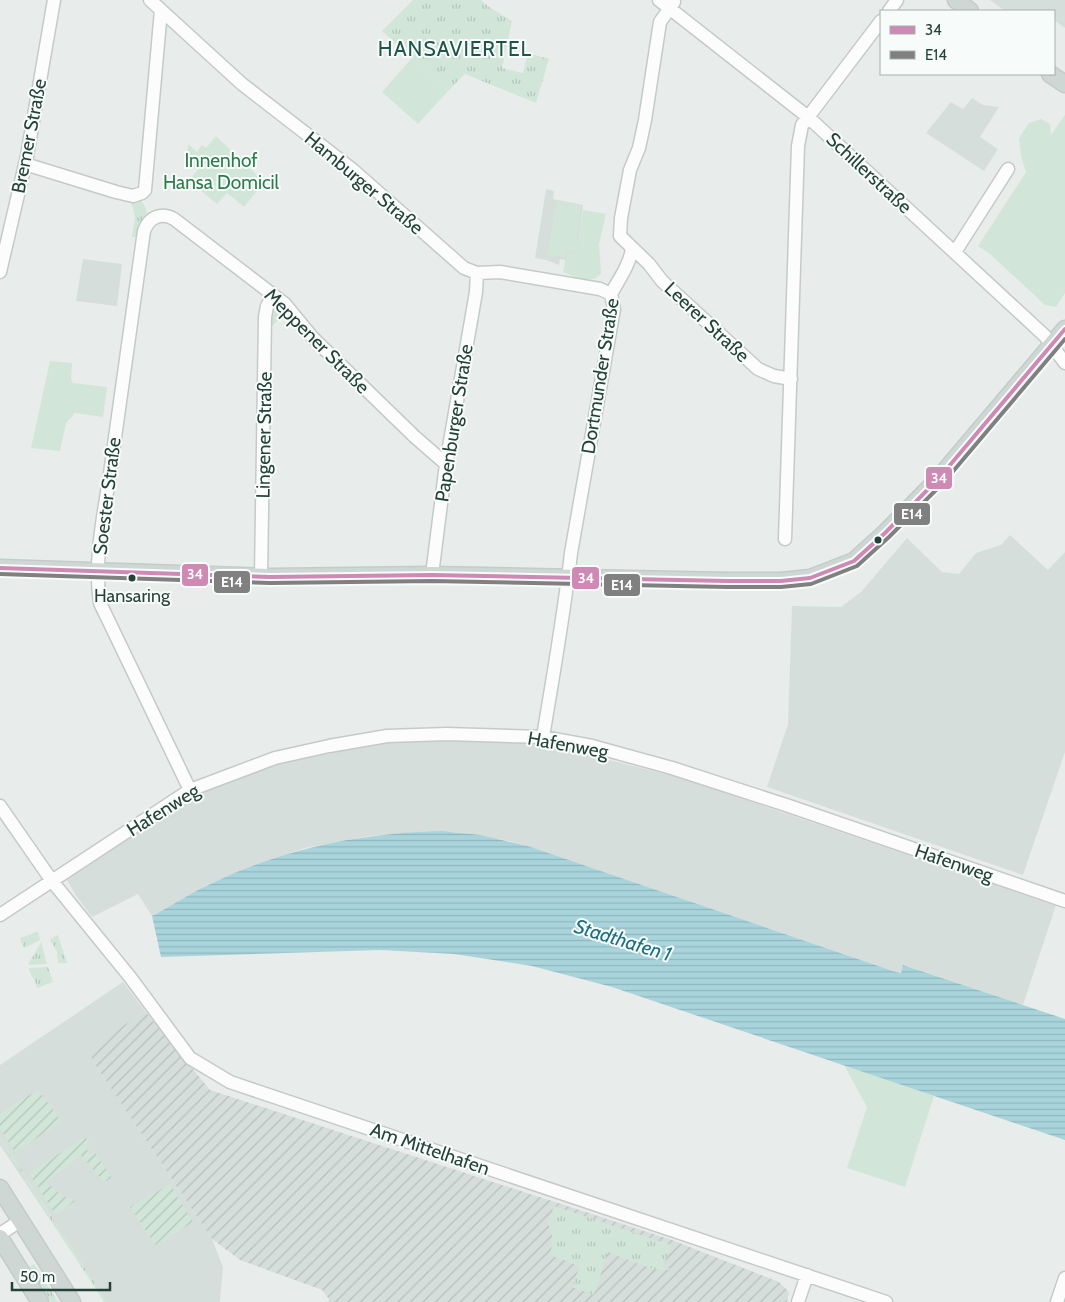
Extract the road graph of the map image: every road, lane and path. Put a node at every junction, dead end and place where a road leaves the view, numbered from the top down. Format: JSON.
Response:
{"nodes":[{"id":1,"x":54,"y":0,"type":"edge"},
{"id":2,"x":150,"y":0,"type":"edge"},
{"id":3,"x":956,"y":0,"type":"edge"},
{"id":4,"x":668,"y":2,"type":"edge"},
{"id":5,"x":161,"y":10,"type":"junction"},
{"id":6,"x":969,"y":10,"type":"edge"},
{"id":7,"x":880,"y":22,"type":"edge"},
{"id":8,"x":1052,"y":75,"type":"edge"},
{"id":9,"x":1065,"y":84,"type":"edge"},
{"id":10,"x":808,"y":117,"type":"junction"},
{"id":11,"x":25,"y":164,"type":"junction"},
{"id":12,"x":1008,"y":169,"type":"dead end"},
{"id":13,"x":155,"y":217,"type":"joint"},
{"id":14,"x":632,"y":249,"type":"junction"},
{"id":15,"x":955,"y":252,"type":"junction"},
{"id":16,"x":0,"y":272,"type":"edge"},
{"id":17,"x":476,"y":272,"type":"junction"},
{"id":18,"x":611,"y":294,"type":"junction"},
{"id":19,"x":273,"y":295,"type":"junction"},
{"id":20,"x":1065,"y":329,"type":"edge"},
{"id":21,"x":1052,"y":345,"type":"junction"},
{"id":22,"x":1065,"y":363,"type":"edge"},
{"id":23,"x":791,"y":379,"type":"junction"},
{"id":24,"x":446,"y":464,"type":"junction"},
{"id":25,"x":784,"y":539,"type":"dead end"},
{"id":26,"x":0,"y":568,"type":"edge"},
{"id":27,"x":98,"y":571,"type":"junction"},
{"id":28,"x":432,"y":574,"type":"junction"},
{"id":29,"x":261,"y":576,"type":"junction"},
{"id":30,"x":569,"y":576,"type":"junction"},
{"id":31,"x":543,"y":737,"type":"junction"},
{"id":32,"x":190,"y":790,"type":"junction"},
{"id":33,"x":0,"y":806,"type":"edge"},
{"id":34,"x":52,"y":881,"type":"junction"},
{"id":35,"x":1065,"y":901,"type":"edge"},
{"id":36,"x":0,"y":916,"type":"edge"},
{"id":37,"x":0,"y":1188,"type":"edge"},
{"id":38,"x":20,"y":1221,"type":"junction"},
{"id":39,"x":0,"y":1234,"type":"edge"},
{"id":40,"x":0,"y":1238,"type":"edge"},
{"id":41,"x":807,"y":1276,"type":"junction"},
{"id":42,"x":1065,"y":1278,"type":"edge"},
{"id":43,"x":40,"y":1302,"type":"edge"},
{"id":44,"x":72,"y":1302,"type":"edge"},
{"id":45,"x":798,"y":1302,"type":"edge"},
{"id":46,"x":886,"y":1302,"type":"edge"},
{"id":47,"x":1057,"y":1302,"type":"edge"}],
"edges":[{"from":1,"to":11,"type":"street","name":"Bremer Straße"},
{"from":2,"to":5,"type":"street","name":"Hamburger Straße"},
{"from":3,"to":6,"type":"main road"},
{"from":4,"to":10,"type":"street","name":"Schillerstraße"},
{"from":4,"to":14,"type":"street"},
{"from":5,"to":11,"type":"street"},
{"from":5,"to":17,"type":"street","name":"Hamburger Straße"},
{"from":7,"to":10,"type":"street"},
{"from":8,"to":9,"type":"main road"},
{"from":10,"to":15,"type":"street","name":"Schillerstraße"},
{"from":10,"to":23,"type":"street"},
{"from":11,"to":16,"type":"street","name":"Bremer Straße"},
{"from":12,"to":15,"type":"street"},
{"from":13,"to":19,"type":"street","name":"Meppener Straße"},
{"from":13,"to":27,"type":"street","name":"Soester Straße"},
{"from":14,"to":18,"type":"street","name":"Dortmunder Straße"},
{"from":14,"to":23,"type":"street","name":"Leerer Straße"},
{"from":15,"to":21,"type":"street","name":"Schillerstraße"},
{"from":17,"to":18,"type":"street","name":"Hamburger Straße"},
{"from":17,"to":24,"type":"street","name":"Papenburger Straße"},
{"from":18,"to":30,"type":"street","name":"Dortmunder Straße"},
{"from":19,"to":24,"type":"street","name":"Meppener Straße"},
{"from":19,"to":29,"type":"street","name":"Lingener Straße"},
{"from":20,"to":21,"type":"main road"},
{"from":21,"to":22,"type":"street","name":"Schillerstraße"},
{"from":21,"to":30,"type":"main road"},
{"from":23,"to":25,"type":"street"},
{"from":24,"to":28,"type":"street","name":"Papenburger Straße"},
{"from":26,"to":27,"type":"main road"},
{"from":27,"to":29,"type":"main road"},
{"from":27,"to":32,"type":"street","name":"Soester Straße"},
{"from":28,"to":29,"type":"main road"},
{"from":28,"to":30,"type":"main road"},
{"from":30,"to":31,"type":"street","name":"Dortmunder Straße"},
{"from":31,"to":32,"type":"street","name":"Hafenweg"},
{"from":31,"to":35,"type":"street","name":"Hafenweg"},
{"from":32,"to":34,"type":"street","name":"Hafenweg"},
{"from":33,"to":34,"type":"street","name":"Am Mittelhafen"},
{"from":34,"to":36,"type":"street","name":"Hafenweg"},
{"from":34,"to":41,"type":"street","name":"Am Mittelhafen"},
{"from":37,"to":38,"type":"main road"},
{"from":38,"to":39,"type":"street"},
{"from":38,"to":44,"type":"main road"},
{"from":40,"to":43,"type":"main road"},
{"from":41,"to":45,"type":"street"},
{"from":41,"to":46,"type":"street","name":"Am Mittelhafen"},
{"from":42,"to":47,"type":"street"}]}
